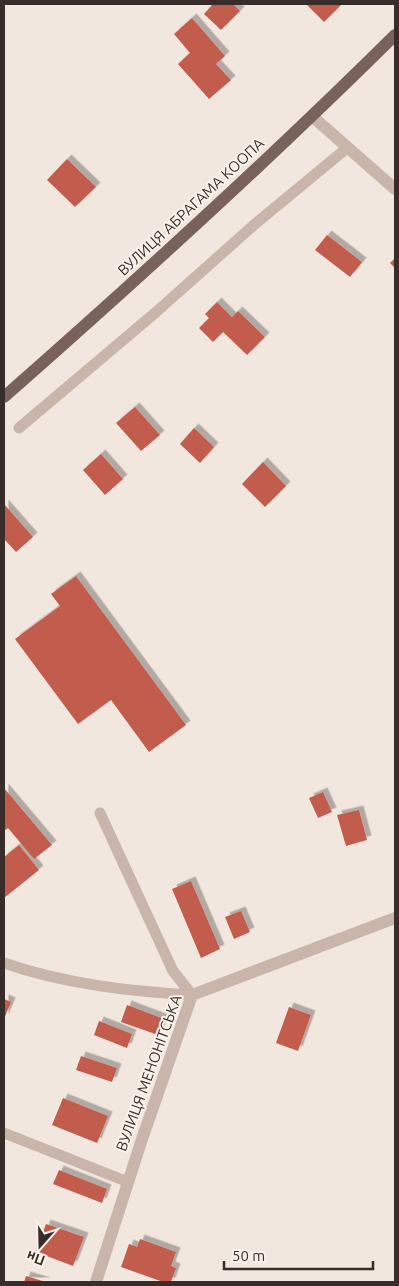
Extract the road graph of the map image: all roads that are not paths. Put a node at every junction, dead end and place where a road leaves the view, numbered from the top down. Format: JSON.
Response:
{"nodes":[{"id":1,"x":395,"y":35,"type":"edge"},
{"id":2,"x":312,"y":117,"type":"junction"},
{"id":3,"x":347,"y":148,"type":"junction"},
{"id":4,"x":395,"y":189,"type":"edge"},
{"id":5,"x":4,"y":397,"type":"edge"},
{"id":6,"x":19,"y":428,"type":"dead end"},
{"id":7,"x":100,"y":813,"type":"dead end"},
{"id":8,"x":395,"y":918,"type":"edge"},
{"id":9,"x":4,"y":963,"type":"edge"},
{"id":10,"x":192,"y":995,"type":"junction"},
{"id":11,"x":4,"y":1133,"type":"edge"},
{"id":12,"x":128,"y":1182,"type":"junction"},
{"id":13,"x":96,"y":1282,"type":"edge"}],
"edges":[{"from":1,"to":2,"type":"main road","name":"ВУЛИЦЯ АБРАГАМА КООПА"},
{"from":2,"to":3,"type":"street"},
{"from":2,"to":5,"type":"main road","name":"ВУЛИЦЯ АБРАГАМА КООПА"},
{"from":3,"to":4,"type":"street"},
{"from":3,"to":6,"type":"lane"},
{"from":7,"to":10,"type":"lane"},
{"from":8,"to":10,"type":"street","name":"ВУЛИЦЯ МЕНОНІТСЬКА"},
{"from":9,"to":10,"type":"lane"},
{"from":10,"to":12,"type":"street","name":"ВУЛИЦЯ МЕНОНІТСЬКА"},
{"from":11,"to":12,"type":"lane"},
{"from":12,"to":13,"type":"street","name":"ВУЛИЦЯ МЕНОНІТСЬКА"}]}
